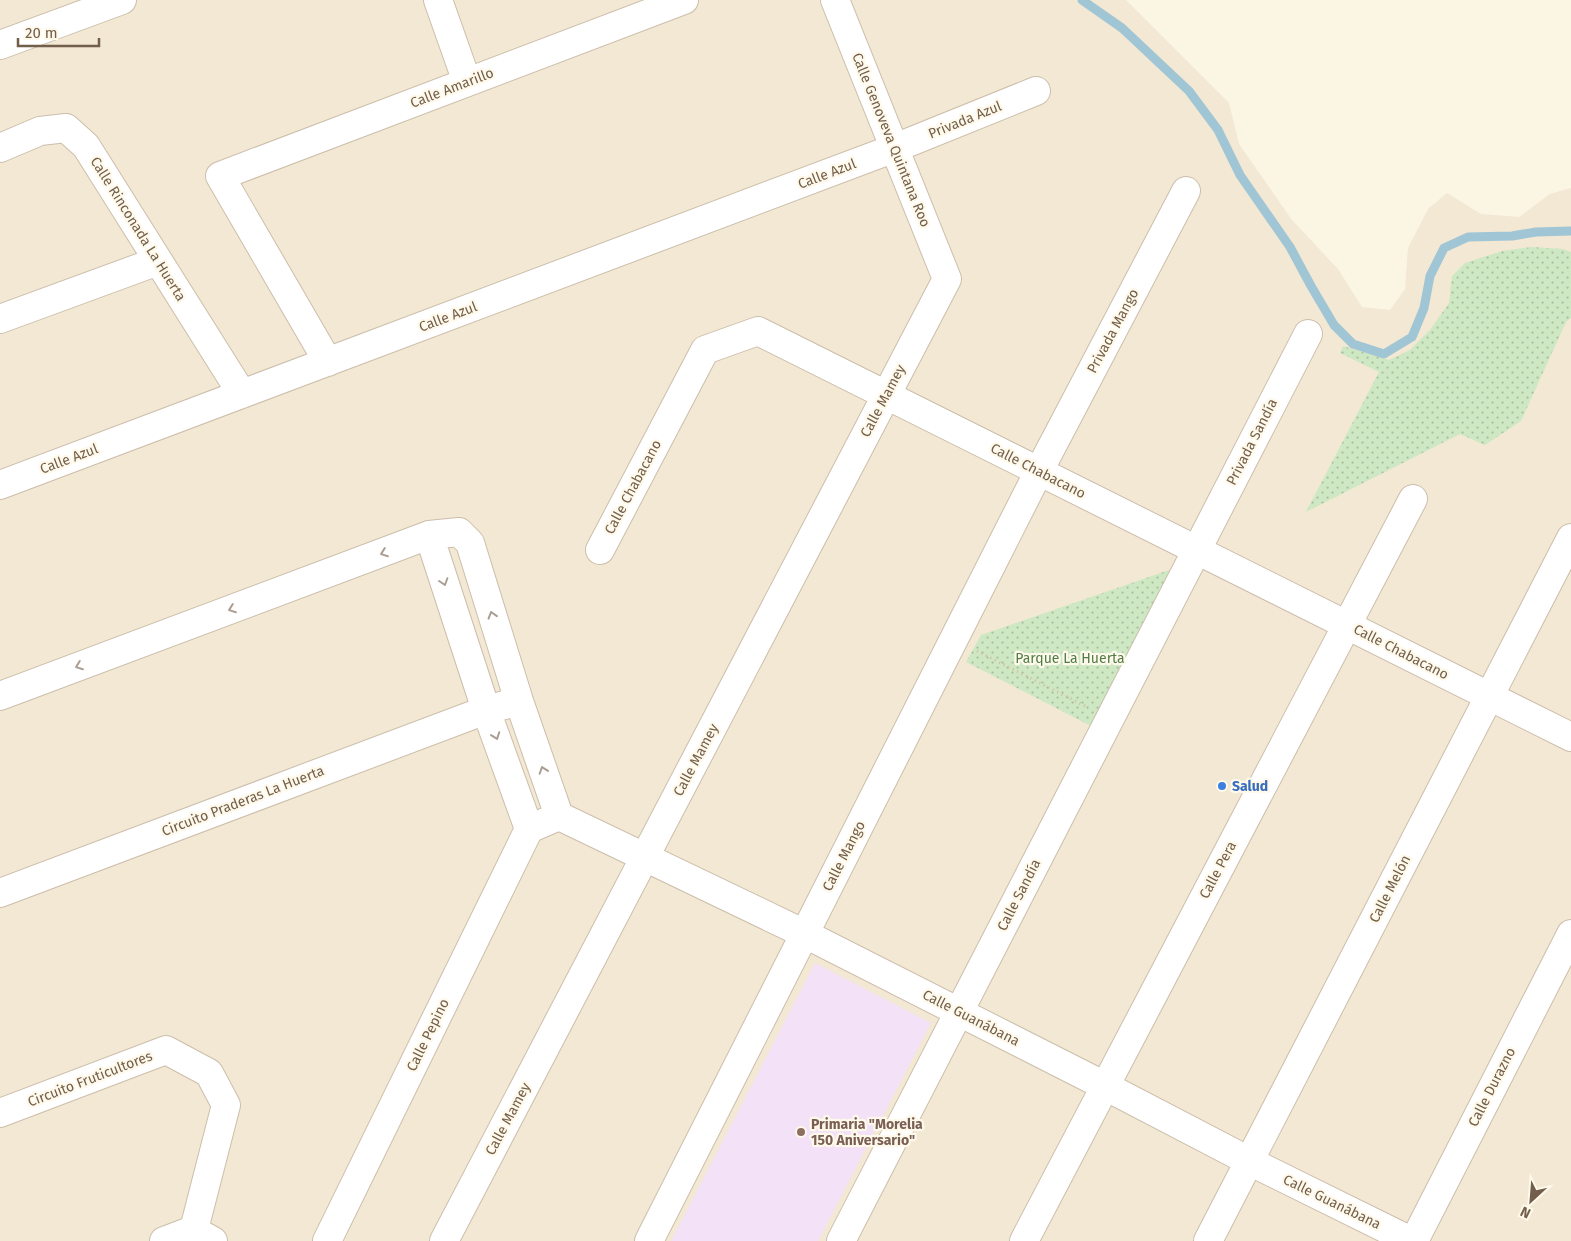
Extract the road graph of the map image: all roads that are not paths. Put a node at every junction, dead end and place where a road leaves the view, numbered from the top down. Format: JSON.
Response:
{"nodes":[{"id":1,"x":122,"y":0,"type":"edge"},
{"id":2,"x":438,"y":0,"type":"edge"},
{"id":3,"x":684,"y":0,"type":"edge"},
{"id":4,"x":836,"y":0,"type":"edge"},
{"id":5,"x":0,"y":45,"type":"edge"},
{"id":6,"x":467,"y":82,"type":"junction"},
{"id":7,"x":1036,"y":91,"type":"dead end"},
{"id":8,"x":0,"y":148,"type":"edge"},
{"id":9,"x":895,"y":148,"type":"junction"},
{"id":10,"x":1186,"y":190,"type":"dead end"},
{"id":11,"x":158,"y":261,"type":"junction"},
{"id":12,"x":947,"y":279,"type":"joint"},
{"id":13,"x":0,"y":319,"type":"edge"},
{"id":14,"x":1308,"y":334,"type":"dead end"},
{"id":15,"x":328,"y":362,"type":"junction"},
{"id":16,"x":242,"y":394,"type":"junction"},
{"id":17,"x":886,"y":395,"type":"junction"},
{"id":18,"x":1039,"y":471,"type":"junction"},
{"id":19,"x":0,"y":485,"type":"edge"},
{"id":20,"x":1413,"y":499,"type":"dead end"},
{"id":21,"x":429,"y":535,"type":"junction"},
{"id":22,"x":1571,"y":538,"type":"edge"},
{"id":23,"x":600,"y":550,"type":"dead end"},
{"id":24,"x":1197,"y":550,"type":"junction"},
{"id":25,"x":1347,"y":625,"type":"junction"},
{"id":26,"x":0,"y":696,"type":"edge"},
{"id":27,"x":1489,"y":696,"type":"junction"},
{"id":28,"x":519,"y":701,"type":"junction"},
{"id":29,"x":486,"y":710,"type":"junction"},
{"id":30,"x":1571,"y":738,"type":"edge"},
{"id":31,"x":559,"y":816,"type":"junction"},
{"id":32,"x":529,"y":829,"type":"junction"},
{"id":33,"x":644,"y":858,"type":"junction"},
{"id":34,"x":0,"y":893,"type":"edge"},
{"id":35,"x":804,"y":934,"type":"junction"},
{"id":36,"x":1571,"y":934,"type":"edge"},
{"id":37,"x":959,"y":1012,"type":"junction"},
{"id":38,"x":1105,"y":1086,"type":"junction"},
{"id":39,"x":0,"y":1113,"type":"edge"},
{"id":40,"x":1249,"y":1161,"type":"junction"},
{"id":41,"x":199,"y":1238,"type":"edge"},
{"id":42,"x":164,"y":1241,"type":"edge"},
{"id":43,"x":328,"y":1241,"type":"edge"},
{"id":44,"x":444,"y":1241,"type":"edge"},
{"id":45,"x":650,"y":1241,"type":"edge"},
{"id":46,"x":841,"y":1241,"type":"edge"},
{"id":47,"x":1024,"y":1241,"type":"edge"},
{"id":48,"x":1208,"y":1241,"type":"edge"},
{"id":49,"x":1412,"y":1241,"type":"edge"}],
"edges":[{"from":1,"to":5,"type":"street"},
{"from":2,"to":6,"type":"street"},
{"from":3,"to":6,"type":"street","name":"Calle Amarillo"},
{"from":4,"to":9,"type":"street","name":"Calle Genoveva Quintana Roo"},
{"from":6,"to":15,"type":"street","name":"Calle Amarillo"},
{"from":7,"to":9,"type":"street","name":"Privada Azul"},
{"from":8,"to":11,"type":"street","name":"Calle Rinconada La Huerta"},
{"from":9,"to":12,"type":"street","name":"Calle Genoveva Quintana Roo"},
{"from":9,"to":15,"type":"street","name":"Calle Azul"},
{"from":10,"to":18,"type":"street","name":"Privada Mango"},
{"from":11,"to":13,"type":"street"},
{"from":11,"to":16,"type":"street","name":"Calle Rinconada La Huerta"},
{"from":12,"to":17,"type":"street","name":"Calle Mamey"},
{"from":14,"to":24,"type":"street","name":"Privada Sandía"},
{"from":15,"to":16,"type":"street","name":"Calle Azul"},
{"from":16,"to":19,"type":"street","name":"Calle Azul"},
{"from":17,"to":18,"type":"street","name":"Calle Chabacano"},
{"from":17,"to":23,"type":"street","name":"Calle Chabacano"},
{"from":17,"to":33,"type":"street","name":"Calle Mamey"},
{"from":18,"to":24,"type":"street","name":"Calle Chabacano"},
{"from":18,"to":35,"type":"street","name":"Calle Mango"},
{"from":20,"to":25,"type":"street","name":"Calle Pera"},
{"from":21,"to":26,"type":"street","one_way":true},
{"from":28,"to":21,"type":"street","one_way":true},
{"from":21,"to":29,"type":"street","one_way":true},
{"from":22,"to":27,"type":"street","name":"Calle Melón"},
{"from":24,"to":25,"type":"street","name":"Calle Chabacano"},
{"from":24,"to":37,"type":"street","name":"Calle Sandía"},
{"from":25,"to":27,"type":"street","name":"Calle Chabacano"},
{"from":25,"to":38,"type":"street","name":"Calle Pera"},
{"from":27,"to":30,"type":"street","name":"Calle Chabacano"},
{"from":27,"to":40,"type":"street","name":"Calle Melón"},
{"from":28,"to":29,"type":"street","name":"Circuito Praderas La Huerta"},
{"from":31,"to":28,"type":"street","one_way":true},
{"from":29,"to":32,"type":"street","one_way":true},
{"from":29,"to":34,"type":"street","name":"Circuito Praderas La Huerta"},
{"from":31,"to":32,"type":"street"},
{"from":31,"to":33,"type":"street","name":"Calle Guanábana"},
{"from":32,"to":43,"type":"street","name":"Calle Pepino"},
{"from":33,"to":35,"type":"street","name":"Calle Guanábana"},
{"from":33,"to":44,"type":"street","name":"Calle Mamey"},
{"from":35,"to":37,"type":"street","name":"Calle Guanábana"},
{"from":35,"to":45,"type":"street","name":"Calle Mango"},
{"from":36,"to":49,"type":"street","name":"Calle Durazno"},
{"from":37,"to":38,"type":"street","name":"Calle Guanábana"},
{"from":37,"to":46,"type":"street","name":"Calle Sandía"},
{"from":38,"to":40,"type":"street","name":"Calle Guanábana"},
{"from":38,"to":47,"type":"street","name":"Calle Pera"},
{"from":39,"to":41,"type":"street","name":"Circuito Fruticultores"},
{"from":40,"to":48,"type":"street","name":"Calle Melón"},
{"from":40,"to":49,"type":"street","name":"Calle Guanábana"},
{"from":41,"to":42,"type":"street"}]}
